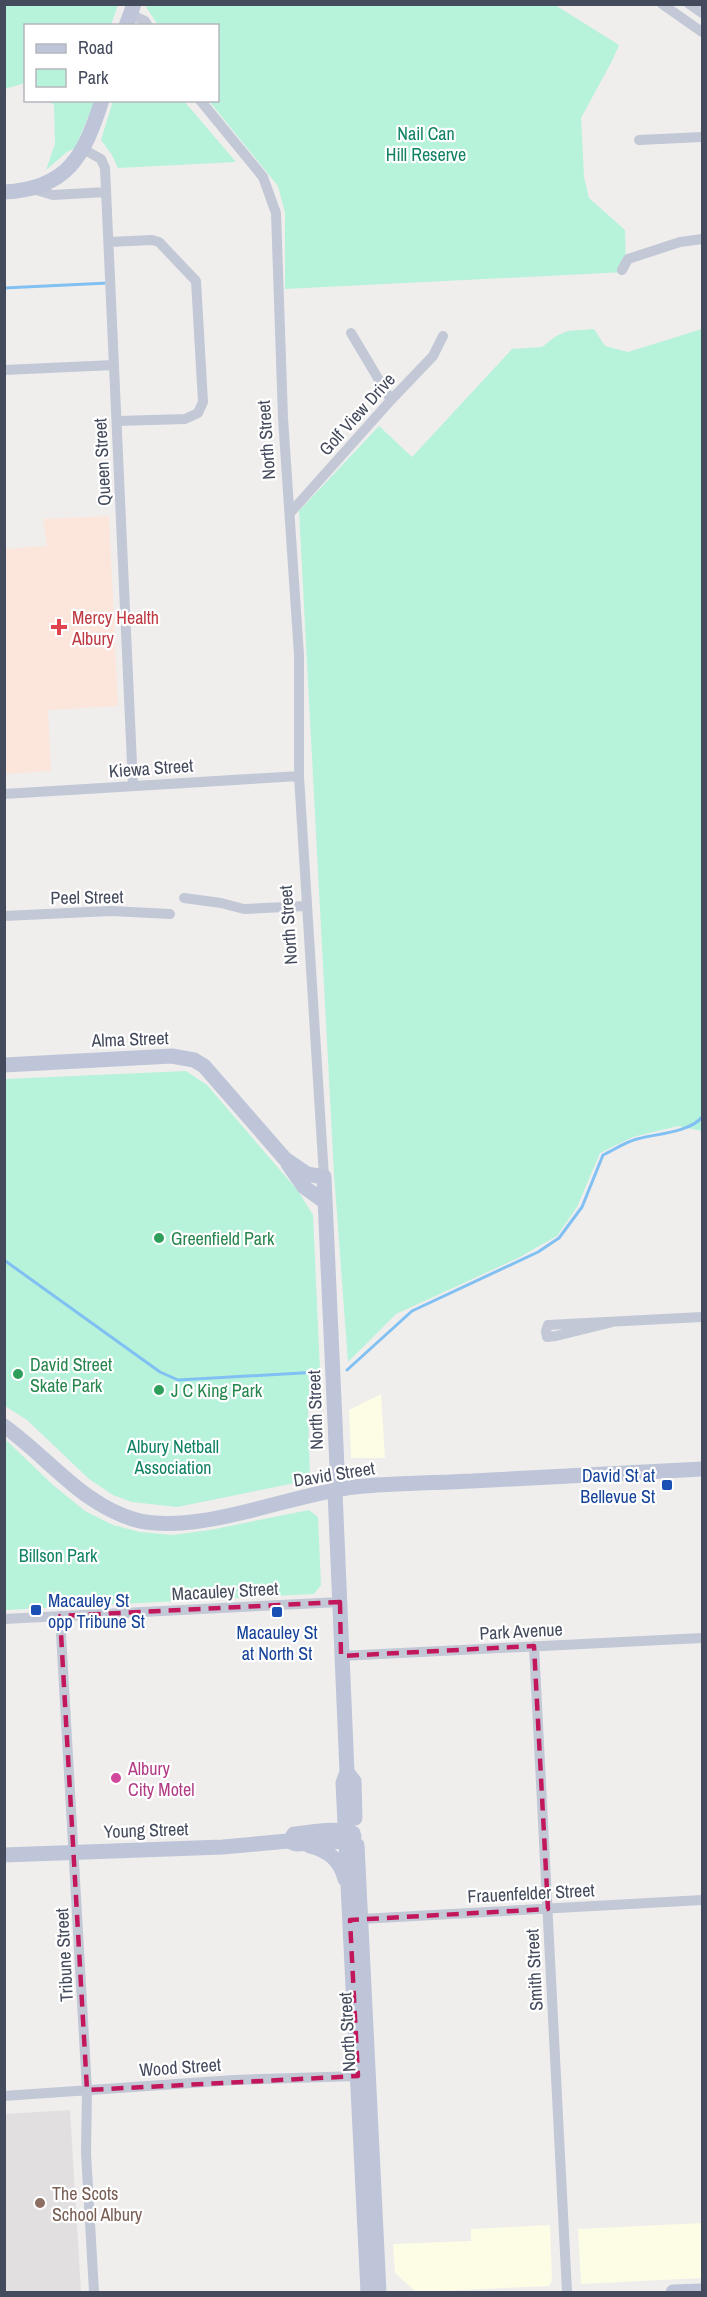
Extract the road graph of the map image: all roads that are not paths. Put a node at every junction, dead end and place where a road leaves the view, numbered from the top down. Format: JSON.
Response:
{"nodes":[{"id":1,"x":662,"y":4,"type":"edge"},
{"id":2,"x":689,"y":4,"type":"edge"},
{"id":3,"x":702,"y":13,"type":"edge"},
{"id":4,"x":130,"y":14,"type":"edge"},
{"id":5,"x":147,"y":24,"type":"edge"},
{"id":6,"x":702,"y":32,"type":"edge"},
{"id":7,"x":101,"y":102,"type":"edge"},
{"id":8,"x":202,"y":102,"type":"edge"},
{"id":9,"x":702,"y":137,"type":"edge"},
{"id":10,"x":639,"y":140,"type":"dead end"},
{"id":11,"x":83,"y":149,"type":"junction"},
{"id":12,"x":33,"y":189,"type":"junction"},
{"id":13,"x":4,"y":192,"type":"edge"},
{"id":14,"x":106,"y":192,"type":"junction"},
{"id":15,"x":702,"y":239,"type":"edge"},
{"id":16,"x":109,"y":242,"type":"junction"},
{"id":17,"x":622,"y":270,"type":"dead end"},
{"id":18,"x":351,"y":333,"type":"dead end"},
{"id":19,"x":442,"y":336,"type":"dead end"},
{"id":20,"x":114,"y":365,"type":"junction"},
{"id":21,"x":4,"y":370,"type":"edge"},
{"id":22,"x":391,"y":400,"type":"junction"},
{"id":23,"x":117,"y":421,"type":"junction"},
{"id":24,"x":291,"y":512,"type":"junction"},
{"id":25,"x":299,"y":776,"type":"junction"},
{"id":26,"x":133,"y":786,"type":"junction"},
{"id":27,"x":4,"y":794,"type":"edge"},
{"id":28,"x":184,"y":898,"type":"dead end"},
{"id":29,"x":306,"y":906,"type":"junction"},
{"id":30,"x":170,"y":914,"type":"dead end"},
{"id":31,"x":4,"y":916,"type":"edge"},
{"id":32,"x":4,"y":1065,"type":"edge"},
{"id":33,"x":285,"y":1159,"type":"junction"},
{"id":34,"x":324,"y":1176,"type":"junction"},
{"id":35,"x":325,"y":1202,"type":"junction"},
{"id":36,"x":702,"y":1317,"type":"edge"},
{"id":37,"x":548,"y":1326,"type":"dead end"},
{"id":38,"x":4,"y":1426,"type":"edge"},
{"id":39,"x":702,"y":1469,"type":"edge"},
{"id":40,"x":335,"y":1491,"type":"junction"},
{"id":41,"x":340,"y":1602,"type":"junction"},
{"id":42,"x":60,"y":1616,"type":"junction"},
{"id":43,"x":4,"y":1619,"type":"edge"},
{"id":44,"x":702,"y":1638,"type":"edge"},
{"id":45,"x":534,"y":1646,"type":"junction"},
{"id":46,"x":341,"y":1656,"type":"junction"},
{"id":47,"x":349,"y":1835,"type":"junction"},
{"id":48,"x":292,"y":1843,"type":"junction"},
{"id":49,"x":74,"y":1852,"type":"junction"},
{"id":50,"x":4,"y":1855,"type":"edge"},
{"id":51,"x":349,"y":1891,"type":"junction"},
{"id":52,"x":702,"y":1900,"type":"edge"},
{"id":53,"x":548,"y":1909,"type":"junction"},
{"id":54,"x":361,"y":1919,"type":"junction"},
{"id":55,"x":358,"y":2076,"type":"junction"},
{"id":56,"x":87,"y":2090,"type":"junction"},
{"id":57,"x":4,"y":2096,"type":"edge"},
{"id":58,"x":377,"y":2240,"type":"junction"},
{"id":59,"x":702,"y":2291,"type":"edge"},
{"id":60,"x":94,"y":2292,"type":"edge"},
{"id":61,"x":368,"y":2292,"type":"edge"},
{"id":62,"x":379,"y":2292,"type":"edge"},
{"id":63,"x":390,"y":2292,"type":"edge"},
{"id":64,"x":567,"y":2292,"type":"edge"},
{"id":65,"x":673,"y":2292,"type":"edge"}],
"edges":[{"from":1,"to":6,"type":"street"},
{"from":2,"to":3,"type":"street"},
{"from":4,"to":5,"type":"street"},
{"from":7,"to":11,"type":"main road"},
{"from":8,"to":24,"type":"street","name":"North Street"},
{"from":9,"to":10,"type":"street"},
{"from":11,"to":12,"type":"main road"},
{"from":11,"to":14,"type":"street","name":"Queen Street"},
{"from":12,"to":13,"type":"main road"},
{"from":12,"to":14,"type":"street"},
{"from":14,"to":16,"type":"street","name":"Queen Street"},
{"from":15,"to":17,"type":"street"},
{"from":16,"to":20,"type":"street","name":"Queen Street"},
{"from":16,"to":23,"type":"street"},
{"from":18,"to":22,"type":"street"},
{"from":19,"to":22,"type":"street","name":"Golf View Drive"},
{"from":20,"to":21,"type":"street"},
{"from":20,"to":23,"type":"street","name":"Queen Street"},
{"from":22,"to":24,"type":"street","name":"Golf View Drive"},
{"from":23,"to":26,"type":"street","name":"Queen Street"},
{"from":24,"to":25,"type":"street","name":"North Street"},
{"from":25,"to":26,"type":"street","name":"Kiewa Street"},
{"from":25,"to":29,"type":"street","name":"North Street"},
{"from":26,"to":27,"type":"street","name":"Kiewa Street"},
{"from":28,"to":29,"type":"street"},
{"from":29,"to":34,"type":"street","name":"North Street"},
{"from":30,"to":31,"type":"street","name":"Peel Street"},
{"from":32,"to":33,"type":"main road","name":"Alma Street"},
{"from":33,"to":34,"type":"main road","name":"Alma Street"},
{"from":33,"to":35,"type":"main road","name":"Alma Street"},
{"from":34,"to":35,"type":"main road","name":"North Street"},
{"from":35,"to":40,"type":"main road","name":"North Street"},
{"from":36,"to":37,"type":"street"},
{"from":38,"to":40,"type":"main road","name":"David Street"},
{"from":39,"to":40,"type":"main road","name":"David Street"},
{"from":40,"to":41,"type":"main road","name":"North Street"},
{"from":41,"to":42,"type":"street","name":"Macauley Street"},
{"from":41,"to":46,"type":"main road","name":"North Street"},
{"from":42,"to":43,"type":"street","name":"Macauley Street"},
{"from":42,"to":49,"type":"street","name":"Tribune Street"},
{"from":44,"to":45,"type":"street","name":"Park Avenue"},
{"from":45,"to":46,"type":"street","name":"Park Avenue"},
{"from":45,"to":53,"type":"street","name":"Smith Street"},
{"from":46,"to":47,"type":"main road","name":"North Street"},
{"from":47,"to":48,"type":"main road","name":"Young Street"},
{"from":47,"to":51,"type":"main road","name":"North Street"},
{"from":47,"to":54,"type":"main road","name":"North Street"},
{"from":48,"to":49,"type":"main road","name":"Young Street"},
{"from":48,"to":51,"type":"main road"},
{"from":49,"to":50,"type":"main road","name":"Young Street"},
{"from":49,"to":56,"type":"street","name":"Tribune Street"},
{"from":51,"to":55,"type":"main road","name":"North Street"},
{"from":52,"to":53,"type":"street","name":"Frauenfelder Street"},
{"from":53,"to":54,"type":"street","name":"Frauenfelder Street"},
{"from":53,"to":64,"type":"street","name":"Smith Street"},
{"from":54,"to":58,"type":"main road","name":"North Street"},
{"from":55,"to":56,"type":"street","name":"Wood Street"},
{"from":55,"to":61,"type":"main road","name":"North Street"},
{"from":56,"to":57,"type":"street","name":"Wood Street"},
{"from":56,"to":60,"type":"street","name":"Tribune Street"},
{"from":58,"to":62,"type":"main road","name":"North Street"},
{"from":58,"to":63,"type":"main road"},
{"from":59,"to":65,"type":"main road"}]}
